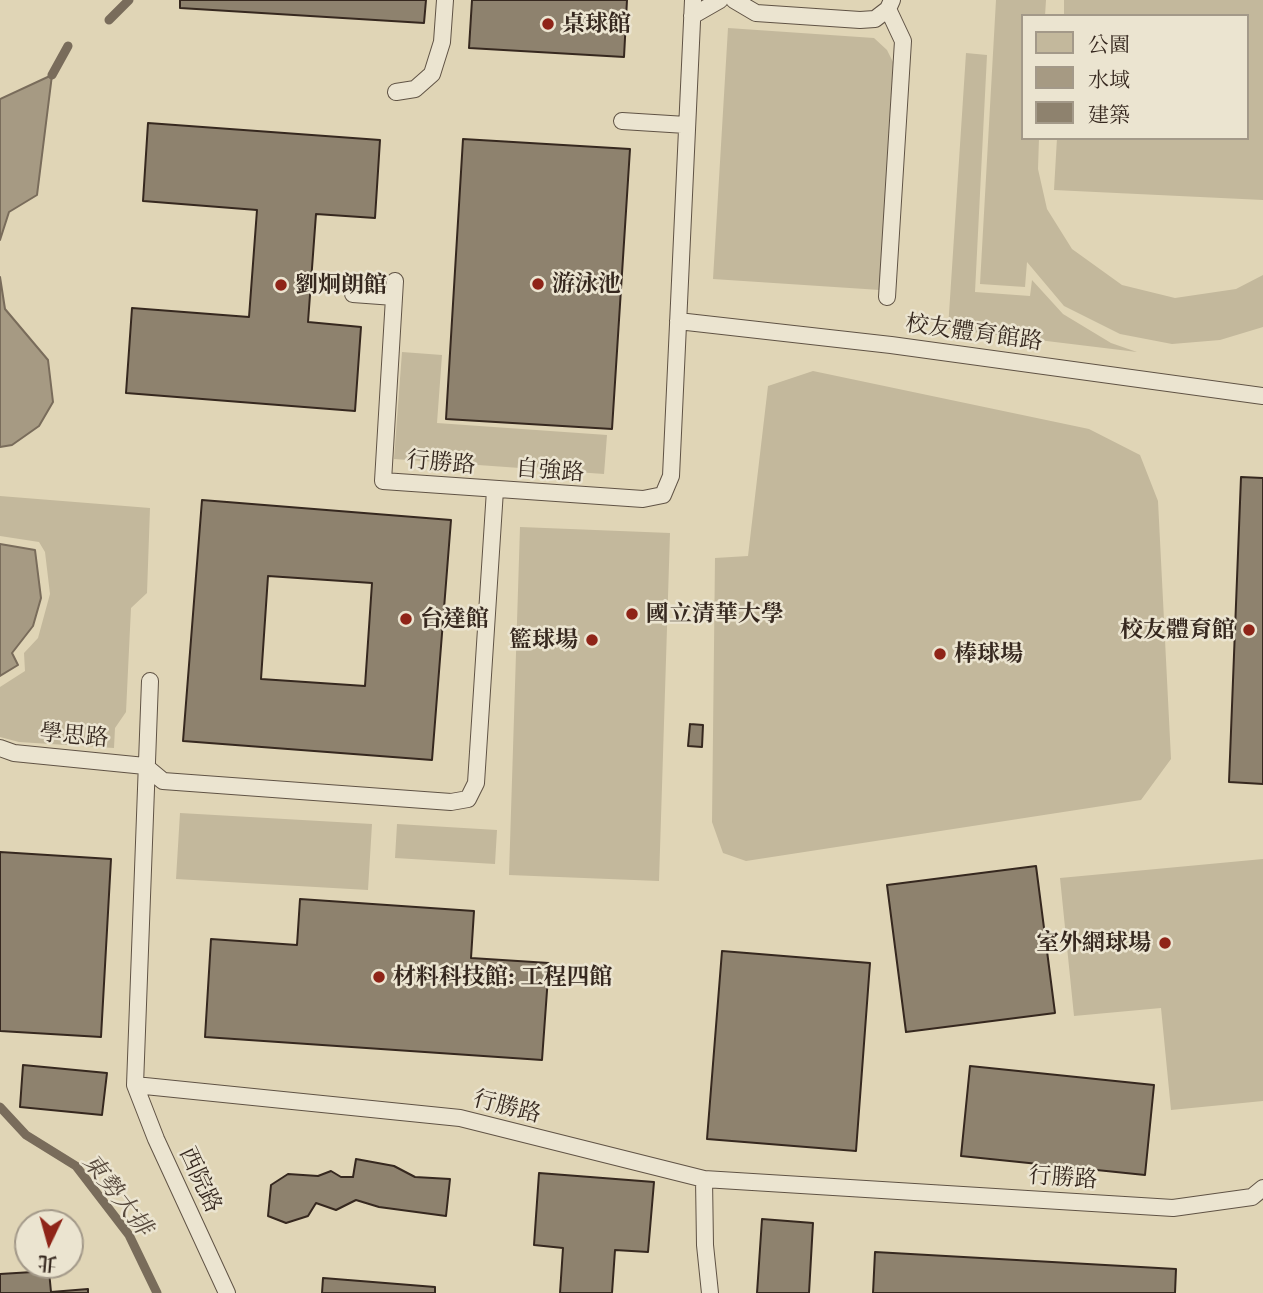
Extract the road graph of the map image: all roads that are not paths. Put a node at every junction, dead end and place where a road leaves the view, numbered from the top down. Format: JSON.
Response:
{"nodes":[{"id":1,"x":445,"y":0,"type":"edge"},
{"id":2,"x":720,"y":0,"type":"edge"},
{"id":3,"x":734,"y":0,"type":"edge"},
{"id":4,"x":890,"y":4,"type":"edge"},
{"id":5,"x":693,"y":8,"type":"edge"},
{"id":6,"x":396,"y":92,"type":"dead end"},
{"id":7,"x":622,"y":121,"type":"dead end"},
{"id":8,"x":687,"y":125,"type":"junction"},
{"id":9,"x":353,"y":294,"type":"dead end"},
{"id":10,"x":887,"y":297,"type":"dead end"},
{"id":11,"x":678,"y":321,"type":"junction"},
{"id":12,"x":1263,"y":396,"type":"edge"},
{"id":13,"x":495,"y":490,"type":"junction"},
{"id":14,"x":150,"y":681,"type":"dead end"},
{"id":15,"x":0,"y":748,"type":"edge"},
{"id":16,"x":145,"y":766,"type":"junction"},
{"id":17,"x":135,"y":1085,"type":"junction"},
{"id":18,"x":704,"y":1179,"type":"junction"},
{"id":19,"x":1263,"y":1188,"type":"edge"},
{"id":20,"x":227,"y":1293,"type":"edge"},
{"id":21,"x":710,"y":1293,"type":"edge"}],
"edges":[{"from":1,"to":6,"type":"lane"},
{"from":2,"to":5,"type":"lane"},
{"from":3,"to":4,"type":"lane"},
{"from":4,"to":10,"type":"lane"},
{"from":5,"to":8,"type":"lane","name":"自強路"},
{"from":7,"to":8,"type":"lane"},
{"from":8,"to":11,"type":"lane","name":"自強路"},
{"from":9,"to":13,"type":"lane","name":"行勝路"},
{"from":11,"to":12,"type":"lane","name":"校友體育館路"},
{"from":11,"to":13,"type":"lane","name":"自強路"},
{"from":13,"to":16,"type":"lane","name":"自強路"},
{"from":14,"to":16,"type":"lane"},
{"from":15,"to":16,"type":"lane","name":"學思路"},
{"from":16,"to":17,"type":"lane"},
{"from":17,"to":18,"type":"lane","name":"行勝路"},
{"from":17,"to":20,"type":"lane","name":"西院路"},
{"from":18,"to":19,"type":"lane","name":"行勝路"},
{"from":18,"to":21,"type":"lane"}]}
